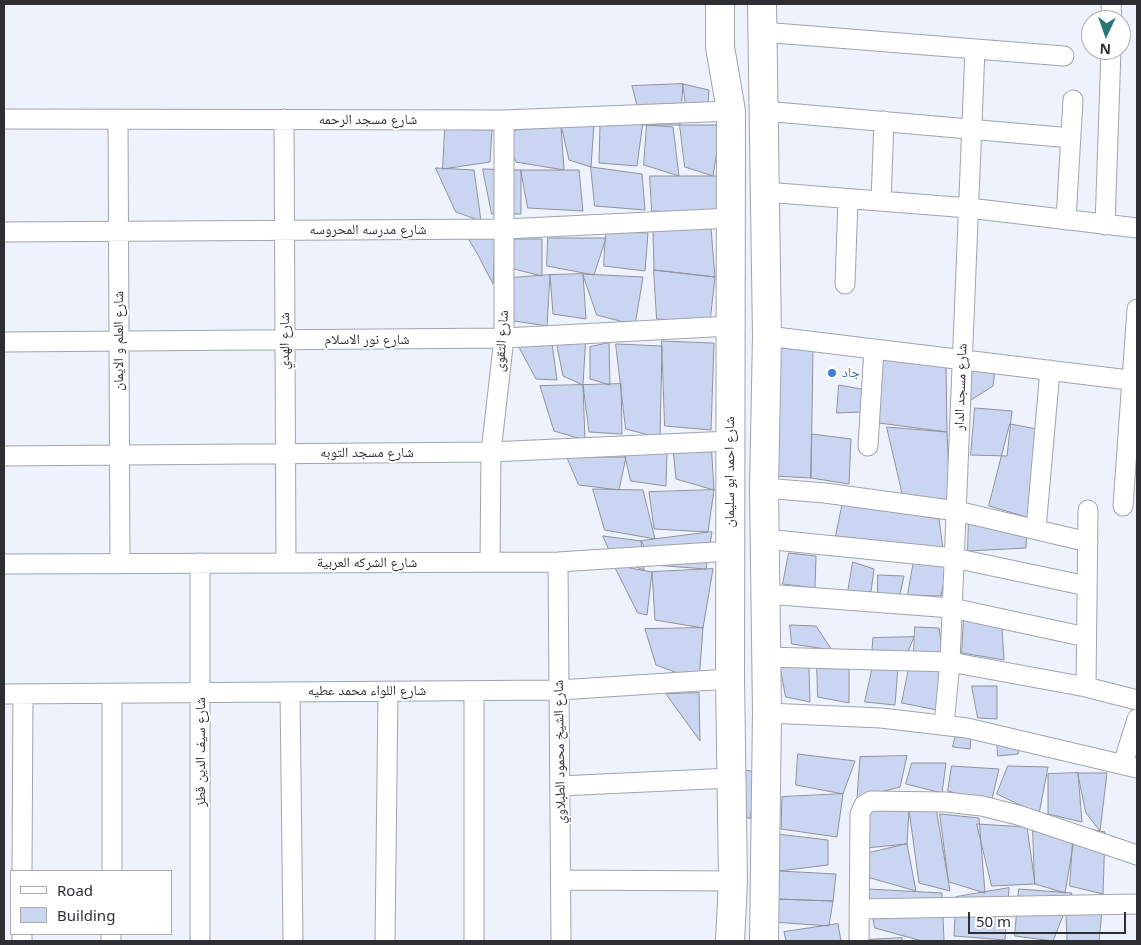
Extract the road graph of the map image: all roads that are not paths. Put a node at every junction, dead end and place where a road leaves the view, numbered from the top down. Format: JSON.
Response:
{"nodes":[{"id":1,"x":720,"y":4,"type":"edge"},
{"id":2,"x":762,"y":4,"type":"edge"},
{"id":3,"x":763,"y":41,"type":"junction"},
{"id":4,"x":720,"y":47,"type":"junction"},
{"id":5,"x":975,"y":48,"type":"junction"},
{"id":6,"x":1064,"y":56,"type":"dead end"},
{"id":7,"x":1111,"y":60,"type":"edge"},
{"id":8,"x":1073,"y":100,"type":"dead end"},
{"id":9,"x":731,"y":111,"type":"junction"},
{"id":10,"x":764,"y":111,"type":"junction"},
{"id":11,"x":4,"y":118,"type":"edge"},
{"id":12,"x":118,"y":119,"type":"junction"},
{"id":13,"x":284,"y":119,"type":"junction"},
{"id":14,"x":504,"y":120,"type":"junction"},
{"id":15,"x":884,"y":122,"type":"junction"},
{"id":16,"x":972,"y":130,"type":"junction"},
{"id":17,"x":1071,"y":138,"type":"junction"},
{"id":18,"x":765,"y":192,"type":"junction"},
{"id":19,"x":848,"y":199,"type":"junction"},
{"id":20,"x":881,"y":201,"type":"junction"},
{"id":21,"x":968,"y":208,"type":"junction"},
{"id":22,"x":731,"y":218,"type":"junction"},
{"id":23,"x":1066,"y":220,"type":"junction"},
{"id":24,"x":1105,"y":225,"type":"junction"},
{"id":25,"x":1137,"y":228,"type":"edge"},
{"id":26,"x":284,"y":230,"type":"junction"},
{"id":27,"x":505,"y":230,"type":"junction"},
{"id":28,"x":119,"y":231,"type":"junction"},
{"id":29,"x":4,"y":232,"type":"edge"},
{"id":30,"x":845,"y":284,"type":"dead end"},
{"id":31,"x":1137,"y":309,"type":"edge"},
{"id":32,"x":731,"y":326,"type":"junction"},
{"id":33,"x":767,"y":336,"type":"junction"},
{"id":34,"x":504,"y":338,"type":"junction"},
{"id":35,"x":285,"y":340,"type":"junction"},
{"id":36,"x":119,"y":341,"type":"junction"},
{"id":37,"x":4,"y":342,"type":"edge"},
{"id":38,"x":874,"y":349,"type":"junction"},
{"id":39,"x":962,"y":359,"type":"junction"},
{"id":40,"x":1050,"y":370,"type":"junction"},
{"id":41,"x":1135,"y":380,"type":"edge"},
{"id":42,"x":765,"y":427,"type":"junction"},
{"id":43,"x":730,"y":430,"type":"junction"},
{"id":44,"x":868,"y":446,"type":"dead end"},
{"id":45,"x":491,"y":452,"type":"junction"},
{"id":46,"x":286,"y":454,"type":"junction"},
{"id":47,"x":119,"y":455,"type":"junction"},
{"id":48,"x":4,"y":456,"type":"edge"},
{"id":49,"x":764,"y":488,"type":"junction"},
{"id":50,"x":1123,"y":506,"type":"dead end"},
{"id":51,"x":1088,"y":510,"type":"dead end"},
{"id":52,"x":956,"y":511,"type":"junction"},
{"id":53,"x":1036,"y":529,"type":"junction"},
{"id":54,"x":765,"y":539,"type":"junction"},
{"id":55,"x":1088,"y":542,"type":"junction"},
{"id":56,"x":730,"y":551,"type":"junction"},
{"id":57,"x":954,"y":558,"type":"junction"},
{"id":58,"x":490,"y":562,"type":"junction"},
{"id":59,"x":558,"y":562,"type":"junction"},
{"id":60,"x":200,"y":563,"type":"junction"},
{"id":61,"x":286,"y":563,"type":"junction"},
{"id":62,"x":4,"y":564,"type":"edge"},
{"id":63,"x":120,"y":564,"type":"junction"},
{"id":64,"x":1087,"y":586,"type":"junction"},
{"id":65,"x":766,"y":594,"type":"junction"},
{"id":66,"x":952,"y":608,"type":"junction"},
{"id":67,"x":1086,"y":637,"type":"junction"},
{"id":68,"x":766,"y":657,"type":"junction"},
{"id":69,"x":950,"y":662,"type":"junction"},
{"id":70,"x":730,"y":678,"type":"junction"},
{"id":71,"x":1086,"y":687,"type":"junction"},
{"id":72,"x":474,"y":690,"type":"junction"},
{"id":73,"x":559,"y":690,"type":"junction"},
{"id":74,"x":388,"y":691,"type":"junction"},
{"id":75,"x":202,"y":692,"type":"junction"},
{"id":76,"x":290,"y":692,"type":"junction"},
{"id":77,"x":112,"y":693,"type":"junction"},
{"id":78,"x":4,"y":694,"type":"edge"},
{"id":79,"x":23,"y":694,"type":"junction"},
{"id":80,"x":1137,"y":700,"type":"edge"},
{"id":81,"x":767,"y":713,"type":"junction"},
{"id":82,"x":1137,"y":719,"type":"edge"},
{"id":83,"x":944,"y":725,"type":"junction"},
{"id":84,"x":1130,"y":766,"type":"edge"},
{"id":85,"x":731,"y":768,"type":"junction"},
{"id":86,"x":766,"y":768,"type":"junction"},
{"id":87,"x":560,"y":786,"type":"junction"},
{"id":88,"x":1137,"y":854,"type":"edge"},
{"id":89,"x":22,"y":870,"type":"edge"},
{"id":90,"x":112,"y":870,"type":"edge"},
{"id":91,"x":561,"y":880,"type":"junction"},
{"id":92,"x":733,"y":881,"type":"junction"},
{"id":93,"x":1137,"y":904,"type":"edge"},
{"id":94,"x":859,"y":909,"type":"junction"},
{"id":95,"x":200,"y":941,"type":"edge"},
{"id":96,"x":293,"y":941,"type":"edge"},
{"id":97,"x":385,"y":941,"type":"edge"},
{"id":98,"x":474,"y":941,"type":"edge"},
{"id":99,"x":561,"y":941,"type":"edge"},
{"id":100,"x":730,"y":941,"type":"edge"},
{"id":101,"x":764,"y":941,"type":"edge"},
{"id":102,"x":859,"y":941,"type":"edge"}],
"edges":[{"from":1,"to":4,"type":"main road","name":"شارع احمد ابو سليمان"},
{"from":2,"to":3,"type":"main road"},
{"from":3,"to":4,"type":"main road"},
{"from":3,"to":5,"type":"street"},
{"from":3,"to":10,"type":"main road"},
{"from":4,"to":9,"type":"main road","name":"شارع احمد ابو سليمان"},
{"from":5,"to":6,"type":"street"},
{"from":5,"to":16,"type":"street","name":"شارع مسجد الدار"},
{"from":7,"to":24,"type":"street"},
{"from":8,"to":17,"type":"street"},
{"from":9,"to":14,"type":"street","name":"شارع مسجد الرحمه"},
{"from":9,"to":22,"type":"main road","name":"شارع احمد ابو سليمان"},
{"from":10,"to":15,"type":"street"},
{"from":10,"to":18,"type":"main road"},
{"from":11,"to":12,"type":"street","name":"شارع مسجد الرحمه"},
{"from":12,"to":13,"type":"street","name":"شارع مسجد الرحمه"},
{"from":12,"to":28,"type":"street","name":"شارع العلم و الايمان"},
{"from":13,"to":14,"type":"street","name":"شارع مسجد الرحمه"},
{"from":13,"to":26,"type":"street","name":"شارع الهدي"},
{"from":14,"to":27,"type":"street","name":"شارع التقوى"},
{"from":15,"to":16,"type":"street"},
{"from":15,"to":20,"type":"street"},
{"from":16,"to":17,"type":"street"},
{"from":16,"to":21,"type":"street","name":"شارع مسجد الدار"},
{"from":17,"to":23,"type":"street"},
{"from":18,"to":19,"type":"street"},
{"from":18,"to":33,"type":"main road"},
{"from":19,"to":20,"type":"street"},
{"from":19,"to":30,"type":"street"},
{"from":20,"to":21,"type":"street"},
{"from":21,"to":23,"type":"street"},
{"from":21,"to":39,"type":"street","name":"شارع مسجد الدار"},
{"from":22,"to":27,"type":"street","name":"شارع مدرسه المحروسه"},
{"from":22,"to":32,"type":"main road","name":"شارع احمد ابو سليمان"},
{"from":23,"to":24,"type":"street"},
{"from":24,"to":25,"type":"street"},
{"from":26,"to":27,"type":"street","name":"شارع مدرسه المحروسه"},
{"from":26,"to":28,"type":"street","name":"شارع مدرسه المحروسه"},
{"from":26,"to":35,"type":"street","name":"شارع الهدي"},
{"from":27,"to":34,"type":"street","name":"شارع التقوى"},
{"from":28,"to":29,"type":"street","name":"شارع مدرسه المحروسه"},
{"from":28,"to":36,"type":"street","name":"شارع العلم و الايمان"},
{"from":31,"to":41,"type":"street"},
{"from":32,"to":34,"type":"street","name":"شارع نور الاسلام"},
{"from":32,"to":43,"type":"main road","name":"شارع احمد ابو سليمان"},
{"from":33,"to":38,"type":"street"},
{"from":33,"to":42,"type":"main road"},
{"from":34,"to":35,"type":"street","name":"شارع نور الاسلام"},
{"from":34,"to":45,"type":"street","name":"شارع التقوى"},
{"from":35,"to":36,"type":"street","name":"شارع نور الاسلام"},
{"from":35,"to":46,"type":"street","name":"شارع الهدي"},
{"from":36,"to":37,"type":"street","name":"شارع نور الاسلام"},
{"from":36,"to":47,"type":"street","name":"شارع العلم و الايمان"},
{"from":38,"to":39,"type":"street"},
{"from":38,"to":44,"type":"street"},
{"from":39,"to":40,"type":"street"},
{"from":39,"to":52,"type":"street","name":"شارع مسجد الدار"},
{"from":40,"to":41,"type":"street"},
{"from":40,"to":53,"type":"street"},
{"from":41,"to":50,"type":"street"},
{"from":42,"to":43,"type":"main road"},
{"from":42,"to":49,"type":"main road"},
{"from":43,"to":45,"type":"street","name":"شارع مسجد التوبه"},
{"from":43,"to":56,"type":"main road","name":"شارع احمد ابو سليمان"},
{"from":45,"to":46,"type":"street","name":"شارع مسجد التوبه"},
{"from":45,"to":58,"type":"street","name":"شارع التقوى"},
{"from":46,"to":47,"type":"street","name":"شارع مسجد التوبه"},
{"from":46,"to":61,"type":"street","name":"شارع الهدي"},
{"from":47,"to":48,"type":"street","name":"شارع مسجد التوبه"},
{"from":47,"to":63,"type":"street","name":"شارع العلم و الايمان"},
{"from":49,"to":52,"type":"street"},
{"from":49,"to":54,"type":"main road"},
{"from":51,"to":55,"type":"street"},
{"from":52,"to":53,"type":"street"},
{"from":52,"to":57,"type":"street","name":"شارع مسجد الدار"},
{"from":53,"to":55,"type":"street"},
{"from":54,"to":57,"type":"street"},
{"from":54,"to":65,"type":"main road"},
{"from":55,"to":64,"type":"street"},
{"from":56,"to":59,"type":"street","name":"شارع الشركه العربية"},
{"from":56,"to":70,"type":"main road","name":"شارع احمد ابو سليمان"},
{"from":57,"to":64,"type":"street"},
{"from":57,"to":66,"type":"street","name":"شارع مسجد الدار"},
{"from":58,"to":59,"type":"street","name":"شارع الشركه العربية"},
{"from":58,"to":61,"type":"street","name":"شارع الشركه العربية"},
{"from":59,"to":73,"type":"street","name":"شارع الشيخ محمود الطبلاوي"},
{"from":60,"to":61,"type":"street","name":"شارع الشركه العربية"},
{"from":60,"to":63,"type":"street","name":"شارع الشركه العربية"},
{"from":60,"to":75,"type":"street","name":"شارع سيف الدين قطز"},
{"from":62,"to":63,"type":"street","name":"شارع الشركه العربية"},
{"from":64,"to":67,"type":"street"},
{"from":65,"to":66,"type":"street"},
{"from":65,"to":68,"type":"main road"},
{"from":66,"to":67,"type":"street"},
{"from":66,"to":69,"type":"street","name":"شارع مسجد الدار"},
{"from":67,"to":71,"type":"street"},
{"from":68,"to":69,"type":"street"},
{"from":68,"to":81,"type":"main road"},
{"from":69,"to":71,"type":"street"},
{"from":69,"to":83,"type":"street","name":"شارع مسجد الدار"},
{"from":70,"to":73,"type":"street","name":"شارع اللواء محمد عطيه"},
{"from":70,"to":85,"type":"main road","name":"شارع احمد ابو سليمان"},
{"from":71,"to":80,"type":"street"},
{"from":72,"to":73,"type":"street","name":"شارع اللواء محمد عطيه"},
{"from":72,"to":74,"type":"street","name":"شارع اللواء محمد عطيه"},
{"from":72,"to":98,"type":"street"},
{"from":73,"to":87,"type":"street","name":"شارع الشيخ محمود الطبلاوي"},
{"from":74,"to":76,"type":"street","name":"شارع اللواء محمد عطيه"},
{"from":74,"to":97,"type":"street"},
{"from":75,"to":76,"type":"street","name":"شارع اللواء محمد عطيه"},
{"from":75,"to":77,"type":"street","name":"شارع اللواء محمد عطيه"},
{"from":75,"to":95,"type":"street","name":"شارع سيف الدين قطز"},
{"from":76,"to":96,"type":"street"},
{"from":77,"to":79,"type":"street","name":"شارع اللواء محمد عطيه"},
{"from":77,"to":90,"type":"street"},
{"from":78,"to":79,"type":"street","name":"شارع اللواء محمد عطيه"},
{"from":79,"to":89,"type":"street"},
{"from":81,"to":83,"type":"street"},
{"from":81,"to":86,"type":"main road"},
{"from":82,"to":84,"type":"street"},
{"from":83,"to":84,"type":"street"},
{"from":85,"to":86,"type":"main road"},
{"from":85,"to":87,"type":"street"},
{"from":85,"to":92,"type":"main road","name":"شارع احمد ابو سليمان"},
{"from":86,"to":101,"type":"main road"},
{"from":87,"to":91,"type":"street","name":"شارع الشيخ محمود الطبلاوي"},
{"from":88,"to":94,"type":"street"},
{"from":91,"to":92,"type":"street"},
{"from":91,"to":99,"type":"street","name":"شارع الشيخ محمود الطبلاوي"},
{"from":92,"to":100,"type":"main road","name":"شارع احمد ابو سليمان"},
{"from":93,"to":94,"type":"street"},
{"from":94,"to":102,"type":"street"}]}
